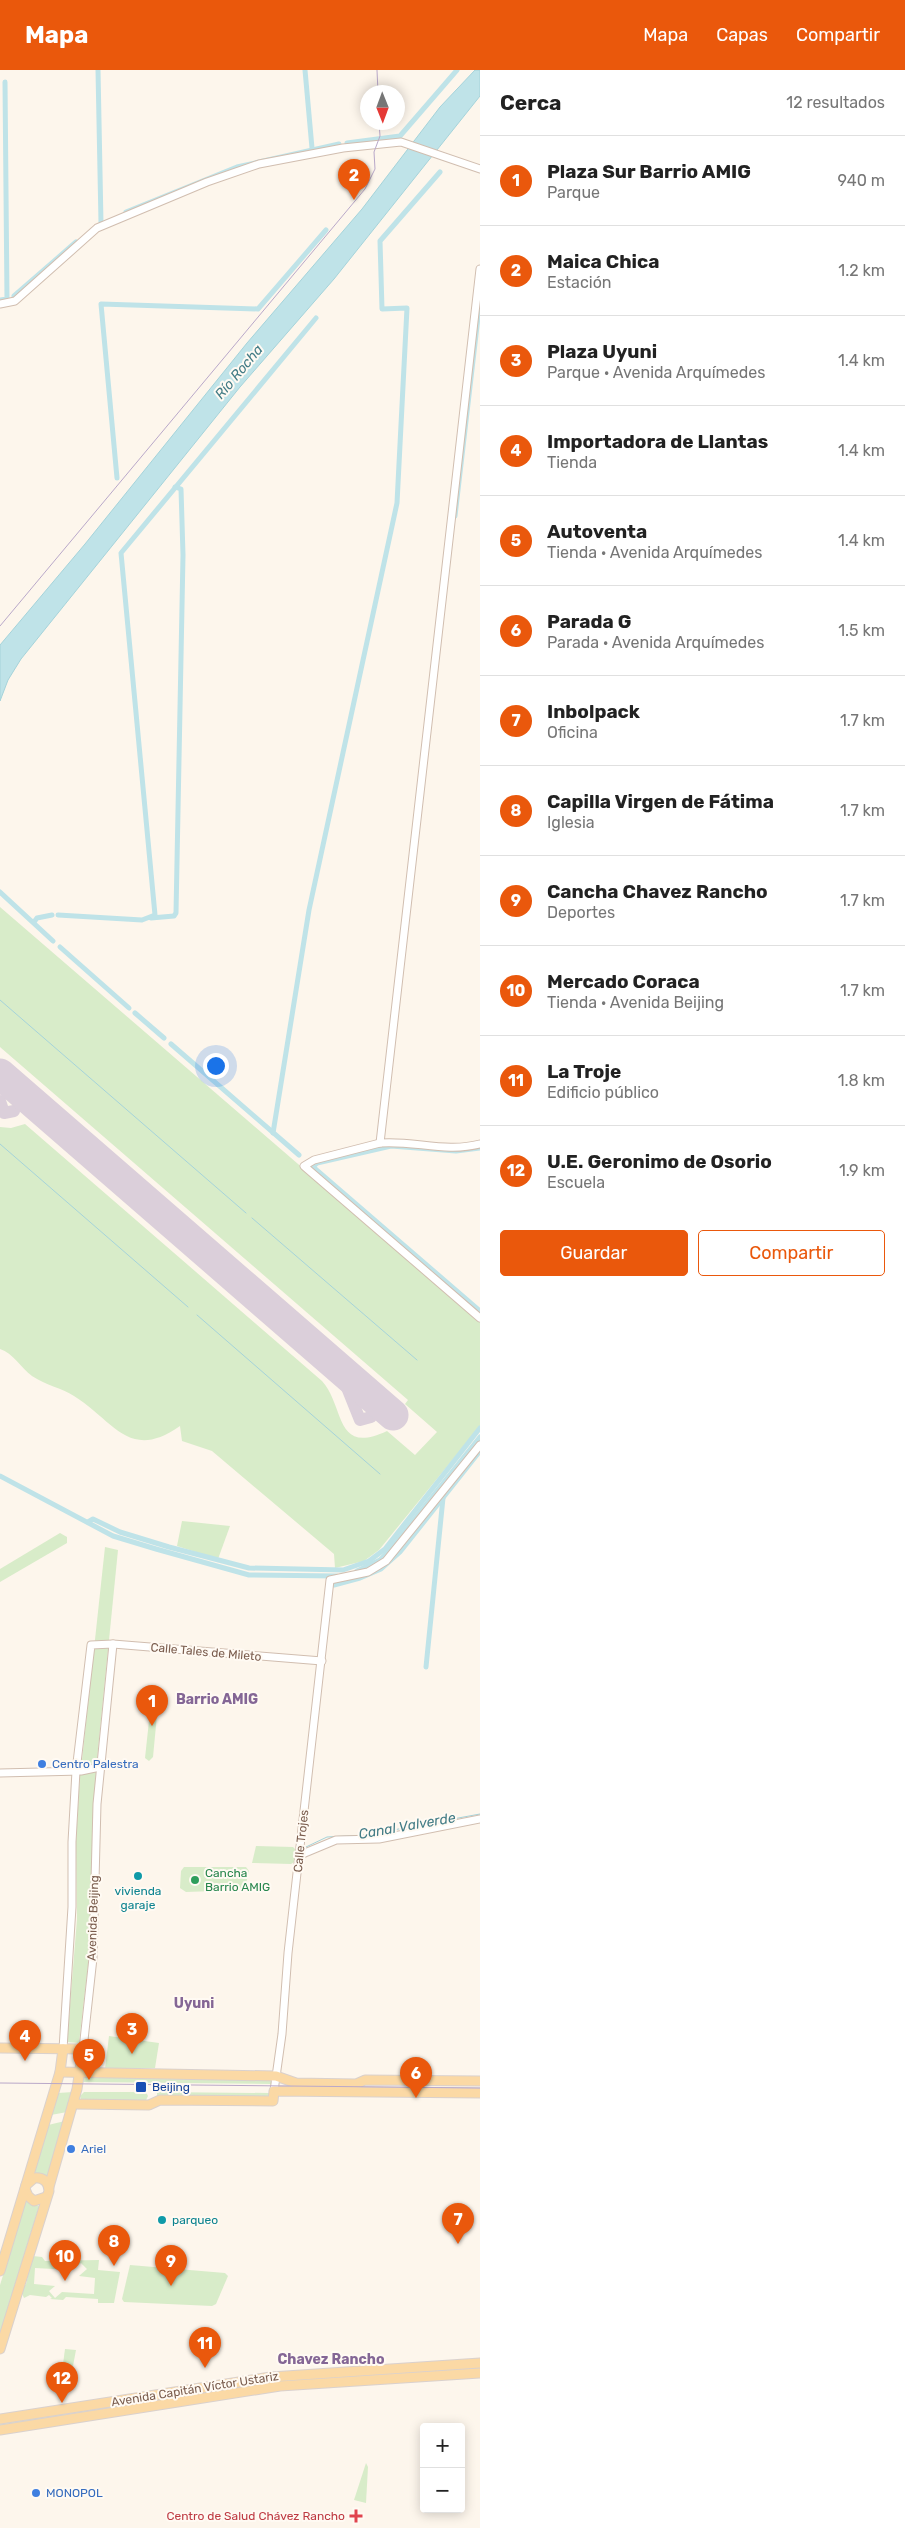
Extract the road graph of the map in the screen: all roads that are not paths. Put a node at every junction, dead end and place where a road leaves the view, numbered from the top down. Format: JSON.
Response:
{"nodes":[{"id":1,"x":480,"y":169,"type":"edge"},
{"id":2,"x":480,"y":269,"type":"edge"},
{"id":3,"x":0,"y":304,"type":"edge"},
{"id":4,"x":380,"y":1143,"type":"junction"},
{"id":5,"x":480,"y":1144,"type":"edge"},
{"id":6,"x":480,"y":1318,"type":"edge"},
{"id":7,"x":480,"y":1445,"type":"edge"},
{"id":8,"x":113,"y":1644,"type":"junction"},
{"id":9,"x":91,"y":1645,"type":"joint"},
{"id":10,"x":322,"y":1661,"type":"junction"},
{"id":11,"x":100,"y":1767,"type":"junction"},
{"id":12,"x":76,"y":1771,"type":"junction"},
{"id":13,"x":0,"y":1773,"type":"edge"},
{"id":14,"x":480,"y":1819,"type":"edge"},
{"id":15,"x":300,"y":1855,"type":"junction"},
{"id":16,"x":0,"y":2048,"type":"edge"},
{"id":17,"x":63,"y":2051,"type":"junction"},
{"id":18,"x":82,"y":2051,"type":"junction"},
{"id":19,"x":0,"y":2053,"type":"edge"},
{"id":20,"x":60,"y":2072,"type":"junction"},
{"id":21,"x":80,"y":2072,"type":"junction"},
{"id":22,"x":276,"y":2076,"type":"junction"},
{"id":23,"x":480,"y":2081,"type":"edge"},
{"id":24,"x":480,"y":2093,"type":"edge"},
{"id":25,"x":274,"y":2096,"type":"junction"},
{"id":26,"x":73,"y":2104,"type":"junction"},
{"id":27,"x":25,"y":2187,"type":"junction"},
{"id":28,"x":49,"y":2187,"type":"junction"},
{"id":29,"x":46,"y":2197,"type":"junction"},
{"id":30,"x":0,"y":2271,"type":"edge"},
{"id":31,"x":0,"y":2349,"type":"edge"},
{"id":32,"x":480,"y":2363,"type":"edge"},
{"id":33,"x":480,"y":2373,"type":"edge"},
{"id":34,"x":0,"y":2419,"type":"edge"},
{"id":35,"x":0,"y":2430,"type":"edge"}],
"edges":[{"from":1,"to":3,"type":"street"},
{"from":2,"to":4,"type":"street"},
{"from":4,"to":5,"type":"street"},
{"from":4,"to":6,"type":"street"},
{"from":7,"to":10,"type":"street","name":"Calle Trojes"},
{"from":8,"to":9,"type":"street","name":"Calle Tales de Mileto"},
{"from":8,"to":10,"type":"street","name":"Calle Tales de Mileto"},
{"from":8,"to":11,"type":"street","name":"Avenida Beijing"},
{"from":9,"to":12,"type":"street","name":"Avenida Beijing"},
{"from":10,"to":15,"type":"street","name":"Calle Trojes"},
{"from":11,"to":12,"type":"street"},
{"from":11,"to":18,"type":"street","name":"Avenida Beijing"},
{"from":12,"to":13,"type":"street"},
{"from":12,"to":17,"type":"street","name":"Avenida Beijing"},
{"from":14,"to":15,"type":"street"},
{"from":15,"to":22,"type":"street","name":"Calle Trojes"},
{"from":16,"to":17,"type":"main road"},
{"from":17,"to":18,"type":"main road"},
{"from":17,"to":19,"type":"main road"},
{"from":17,"to":20,"type":"main road","name":"Avenida Beijing"},
{"from":18,"to":21,"type":"main road","name":"Avenida Beijing"},
{"from":20,"to":21,"type":"main road"},
{"from":20,"to":27,"type":"main road","name":"Avenida Beijing"},
{"from":21,"to":22,"type":"main road"},
{"from":21,"to":26,"type":"main road","name":"Avenida Beijing"},
{"from":22,"to":23,"type":"main road"},
{"from":22,"to":25,"type":"street","name":"Calle Trojes"},
{"from":24,"to":25,"type":"main road"},
{"from":25,"to":26,"type":"main road"},
{"from":26,"to":28,"type":"main road","name":"Avenida Beijing"},
{"from":27,"to":28,"type":"main road"},
{"from":27,"to":29,"type":"main road"},
{"from":27,"to":30,"type":"main road","name":"Avenida Beijing"},
{"from":28,"to":29,"type":"main road"},
{"from":29,"to":31,"type":"main road"},
{"from":32,"to":34,"type":"main road","name":"Avenida Capitán Víctor Ustariz"},
{"from":33,"to":35,"type":"main road","name":"Avenida Capitán Víctor Ustariz"}]}
